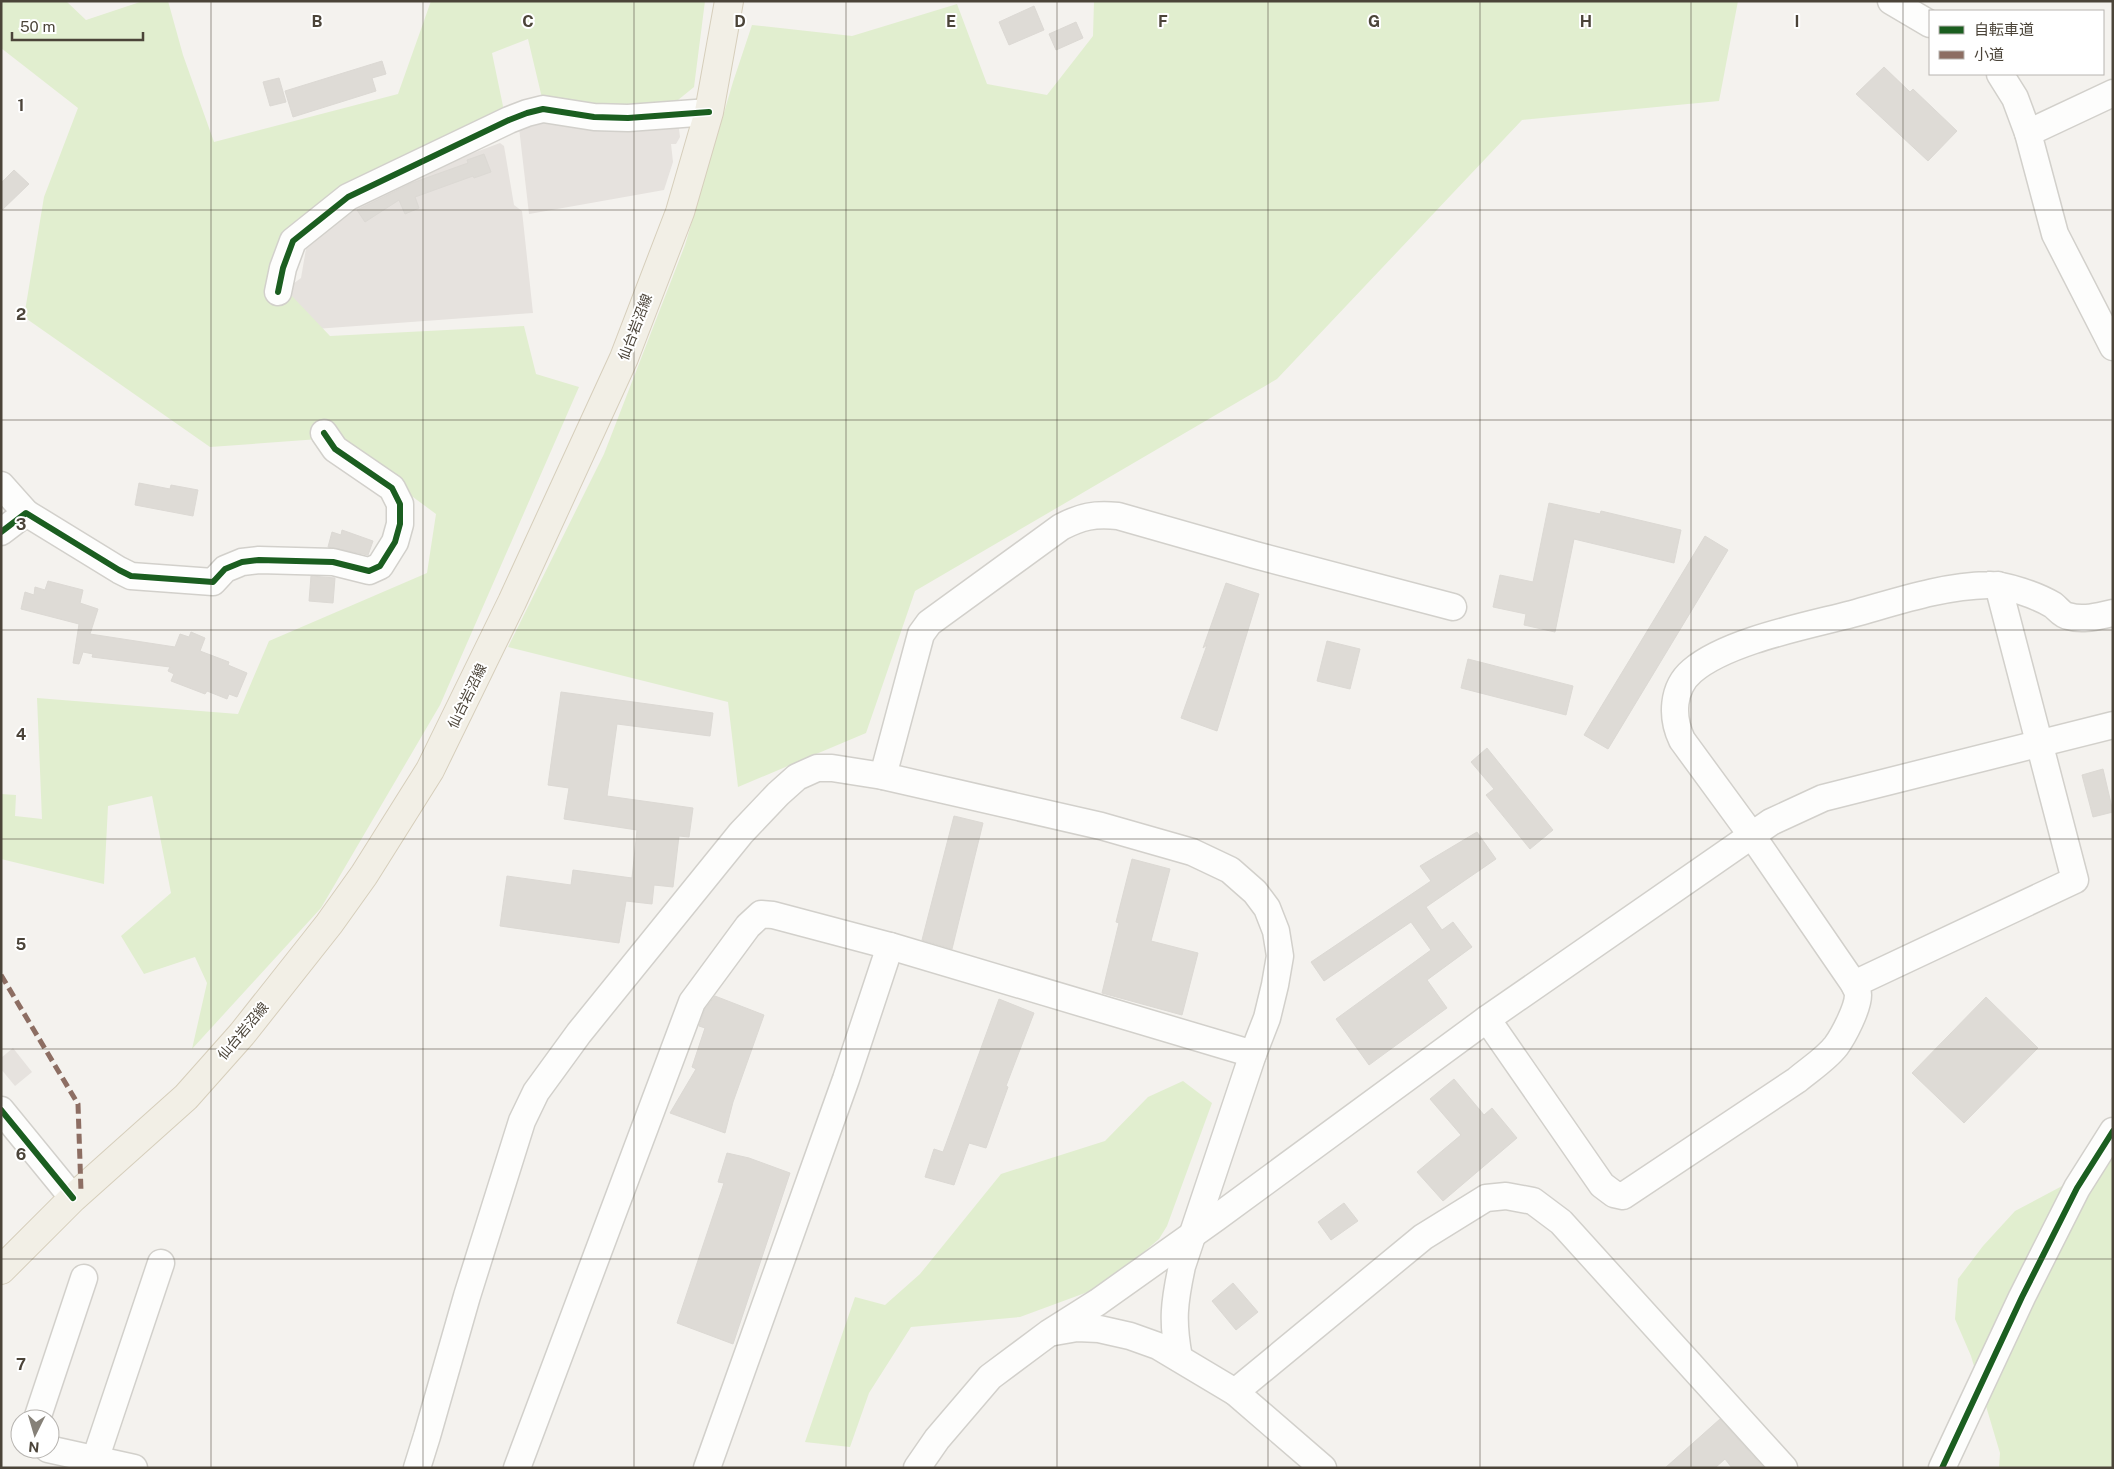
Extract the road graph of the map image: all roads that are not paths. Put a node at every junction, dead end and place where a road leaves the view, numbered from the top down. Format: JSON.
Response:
{"nodes":[{"id":1,"x":729,"y":1,"type":"edge"},
{"id":2,"x":1891,"y":1,"type":"edge"},
{"id":3,"x":1929,"y":23,"type":"edge"},
{"id":4,"x":2001,"y":75,"type":"edge"},
{"id":5,"x":2113,"y":93,"type":"edge"},
{"id":6,"x":709,"y":112,"type":"junction"},
{"id":7,"x":2028,"y":133,"type":"junction"},
{"id":8,"x":278,"y":292,"type":"dead end"},
{"id":9,"x":2113,"y":347,"type":"edge"},
{"id":10,"x":324,"y":433,"type":"dead end"},
{"id":11,"x":1,"y":485,"type":"edge"},
{"id":12,"x":26,"y":513,"type":"junction"},
{"id":13,"x":1,"y":532,"type":"edge"},
{"id":14,"x":1998,"y":585,"type":"junction"},
{"id":15,"x":1453,"y":607,"type":"dead end"},
{"id":16,"x":2113,"y":613,"type":"edge"},
{"id":17,"x":2113,"y":725,"type":"edge"},
{"id":18,"x":2041,"y":744,"type":"junction"},
{"id":19,"x":883,"y":776,"type":"junction"},
{"id":20,"x":1753,"y":836,"type":"junction"},
{"id":21,"x":890,"y":946,"type":"junction"},
{"id":22,"x":1854,"y":984,"type":"junction"},
{"id":23,"x":1487,"y":1019,"type":"junction"},
{"id":24,"x":1253,"y":1054,"type":"junction"},
{"id":25,"x":1,"y":1110,"type":"edge"},
{"id":26,"x":2113,"y":1131,"type":"edge"},
{"id":27,"x":73,"y":1198,"type":"junction"},
{"id":28,"x":1192,"y":1235,"type":"junction"},
{"id":29,"x":160,"y":1263,"type":"dead end"},
{"id":30,"x":1,"y":1270,"type":"edge"},
{"id":31,"x":84,"y":1278,"type":"dead end"},
{"id":32,"x":1049,"y":1333,"type":"junction"},
{"id":33,"x":1179,"y":1358,"type":"junction"},
{"id":34,"x":1235,"y":1392,"type":"junction"},
{"id":35,"x":40,"y":1409,"type":"edge"},
{"id":36,"x":60,"y":1452,"type":"edge"},
{"id":37,"x":95,"y":1460,"type":"junction"},
{"id":38,"x":134,"y":1468,"type":"edge"},
{"id":39,"x":417,"y":1468,"type":"edge"},
{"id":40,"x":517,"y":1468,"type":"edge"},
{"id":41,"x":707,"y":1468,"type":"edge"},
{"id":42,"x":917,"y":1468,"type":"edge"},
{"id":43,"x":1323,"y":1468,"type":"edge"},
{"id":44,"x":1784,"y":1468,"type":"edge"},
{"id":45,"x":1942,"y":1468,"type":"edge"}],
"edges":[{"from":1,"to":6,"type":"main road","name":"仙台岩沼線"},
{"from":2,"to":3,"type":"street"},
{"from":4,"to":7,"type":"street"},
{"from":5,"to":7,"type":"street"},
{"from":6,"to":8,"type":"street"},
{"from":6,"to":27,"type":"main road","name":"仙台岩沼線"},
{"from":7,"to":9,"type":"street"},
{"from":10,"to":12,"type":"street"},
{"from":11,"to":12,"type":"street"},
{"from":12,"to":13,"type":"street"},
{"from":14,"to":16,"type":"street"},
{"from":14,"to":18,"type":"street"},
{"from":14,"to":20,"type":"street"},
{"from":15,"to":19,"type":"street"},
{"from":17,"to":18,"type":"street"},
{"from":18,"to":20,"type":"street"},
{"from":18,"to":22,"type":"street"},
{"from":19,"to":24,"type":"street"},
{"from":19,"to":39,"type":"street"},
{"from":20,"to":22,"type":"street"},
{"from":20,"to":23,"type":"street"},
{"from":21,"to":24,"type":"street"},
{"from":21,"to":40,"type":"street"},
{"from":21,"to":41,"type":"street"},
{"from":22,"to":23,"type":"street"},
{"from":23,"to":28,"type":"street"},
{"from":24,"to":28,"type":"street"},
{"from":25,"to":27,"type":"street"},
{"from":26,"to":45,"type":"street"},
{"from":27,"to":30,"type":"main road","name":"仙台岩沼線"},
{"from":28,"to":32,"type":"street"},
{"from":28,"to":33,"type":"street"},
{"from":29,"to":37,"type":"street"},
{"from":31,"to":35,"type":"street"},
{"from":32,"to":33,"type":"street"},
{"from":32,"to":42,"type":"street"},
{"from":33,"to":34,"type":"street"},
{"from":34,"to":43,"type":"street"},
{"from":34,"to":44,"type":"street"},
{"from":36,"to":37,"type":"street"},
{"from":37,"to":38,"type":"street"}]}
